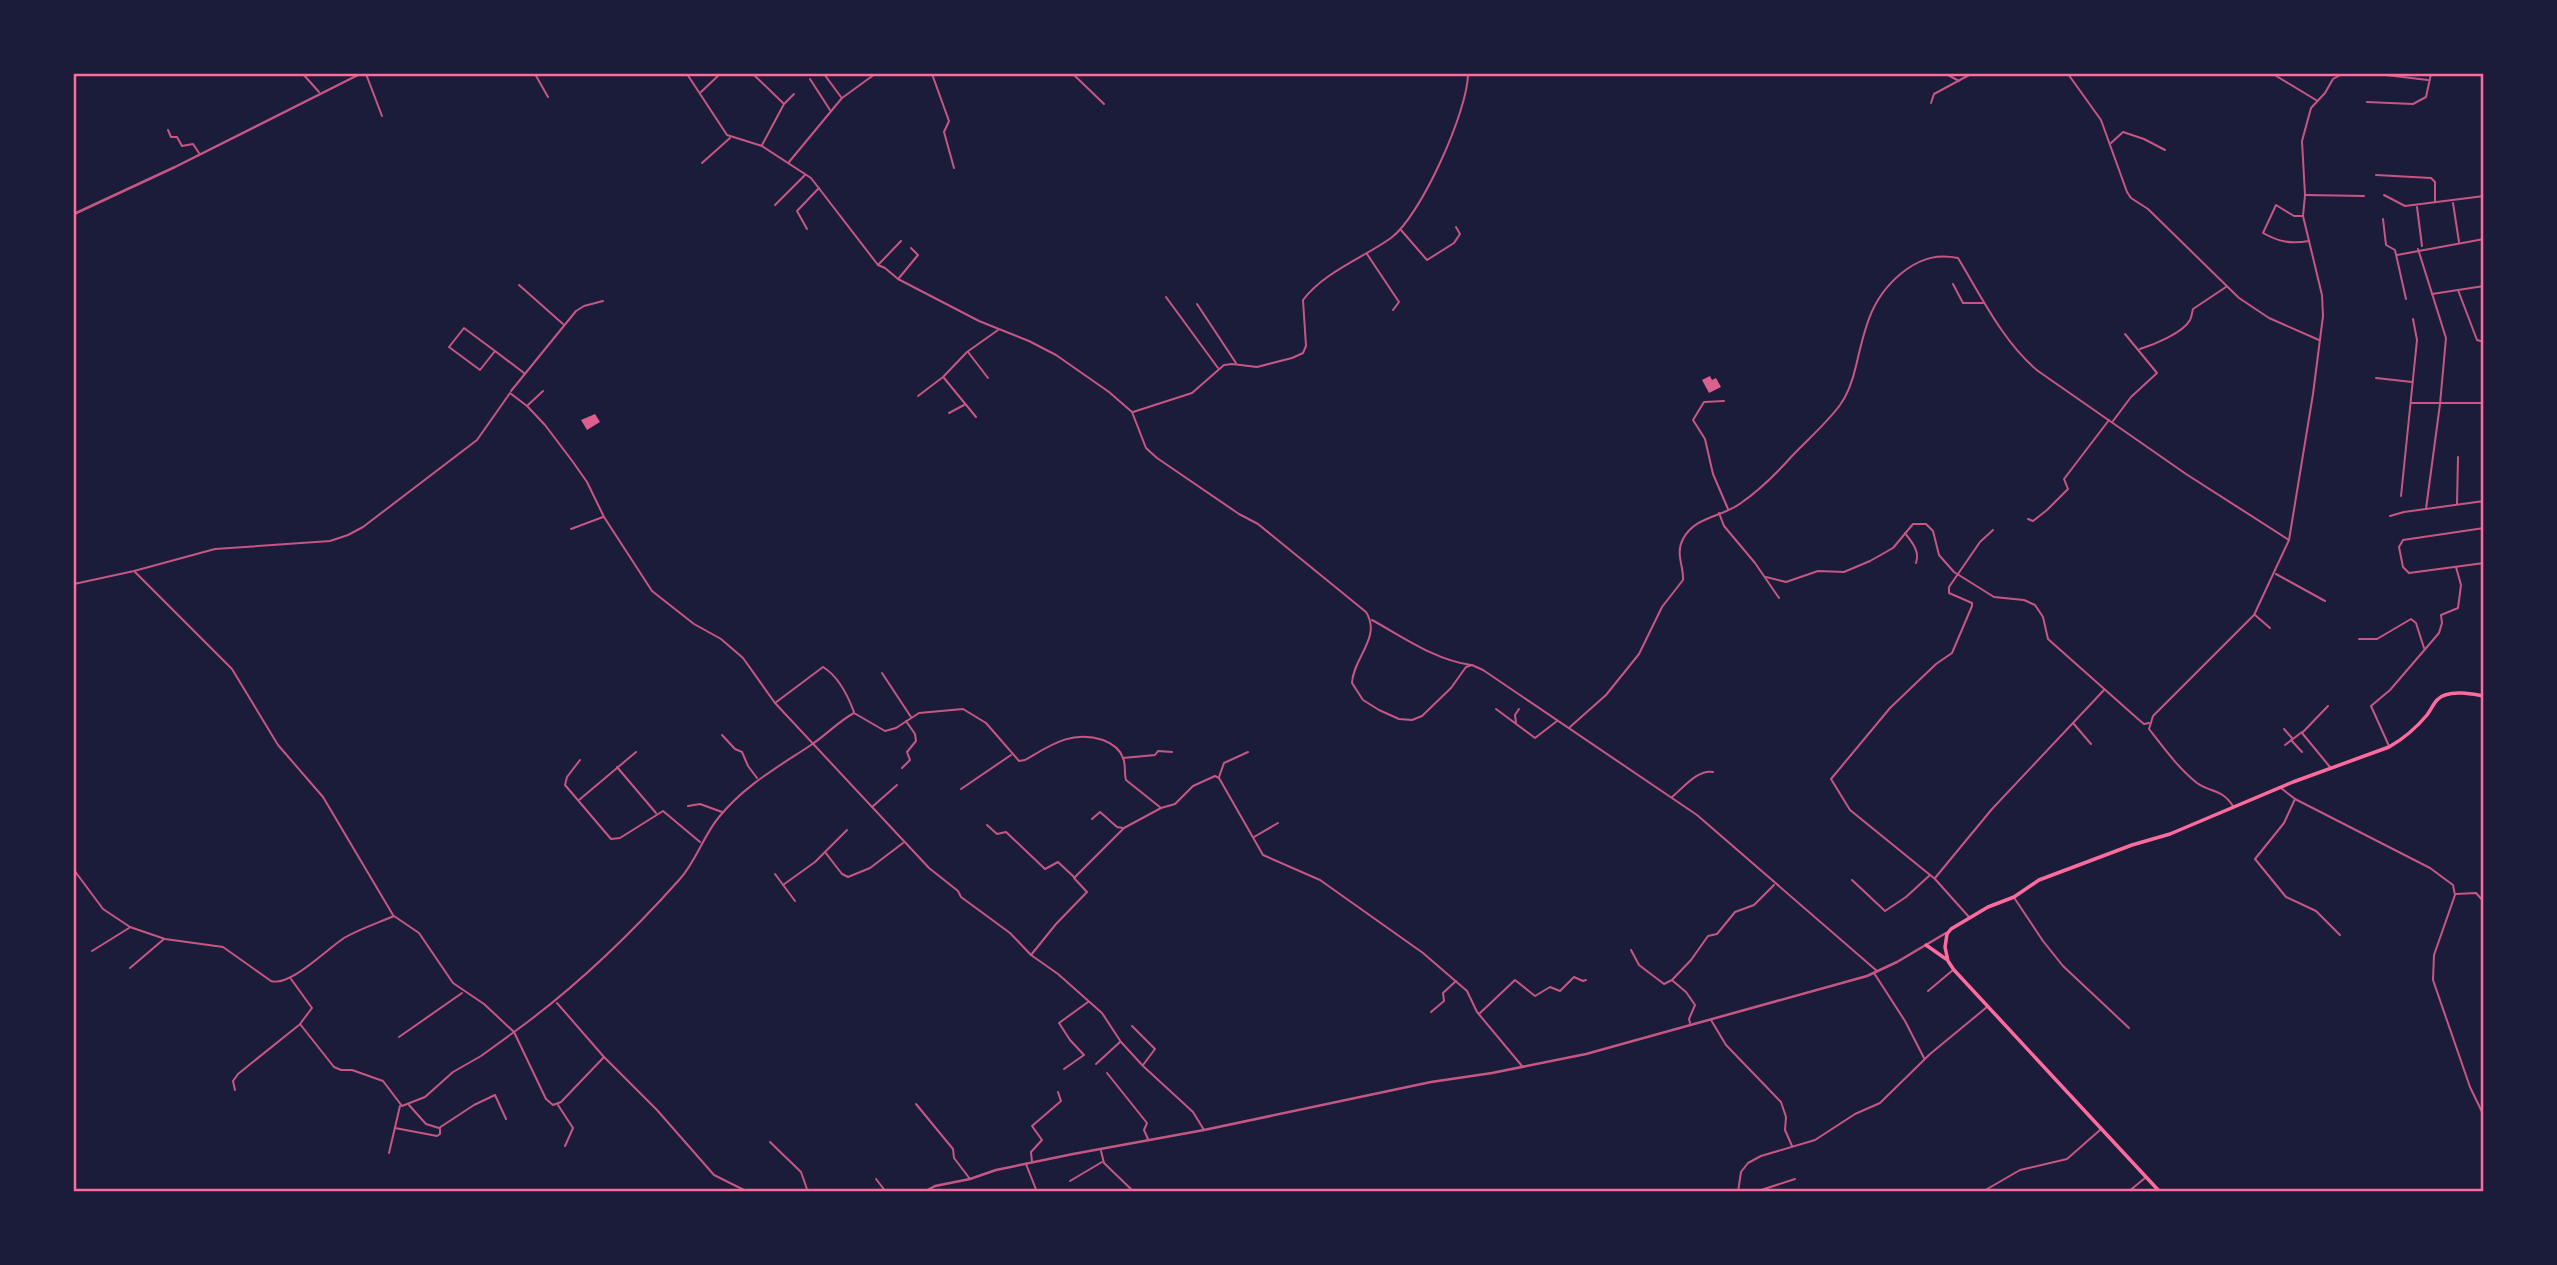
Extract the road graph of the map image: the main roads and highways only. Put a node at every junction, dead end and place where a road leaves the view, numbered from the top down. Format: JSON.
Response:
{"nodes":[{"id":1,"x":2483,"y":696,"type":"edge"},
{"id":2,"x":1926,"y":945,"type":"road end"},
{"id":3,"x":1948,"y":961,"type":"junction"},
{"id":4,"x":2160,"y":1192,"type":"edge"}],
"edges":[{"from":1,"to":3,"type":"highway"},
{"from":2,"to":3,"type":"highway"},
{"from":3,"to":4,"type":"highway"}]}
